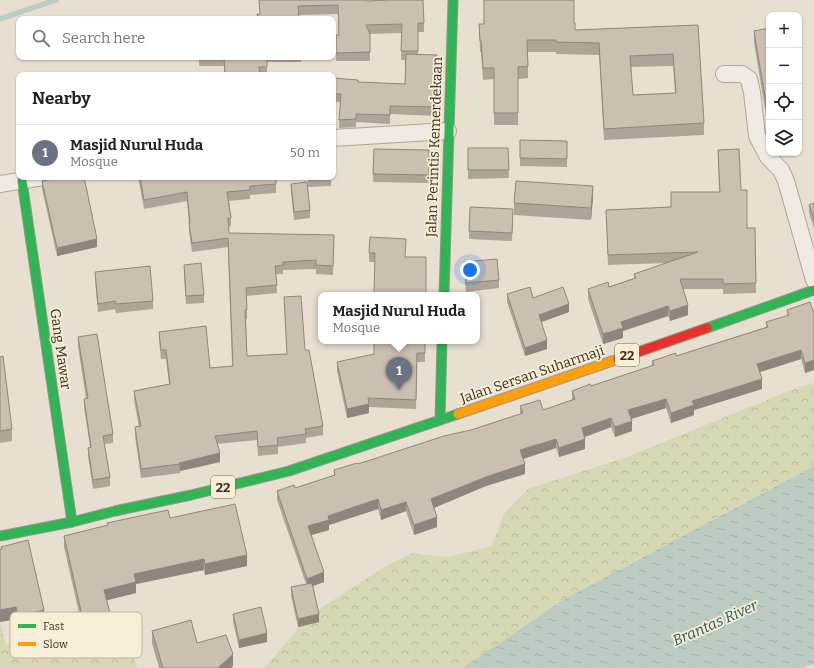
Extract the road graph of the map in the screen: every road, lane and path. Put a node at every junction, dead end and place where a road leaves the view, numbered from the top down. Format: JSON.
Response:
{"nodes":[{"id":1,"x":453,"y":0,"type":"edge"},
{"id":2,"x":724,"y":74,"type":"dead end"},
{"id":3,"x":448,"y":131,"type":"junction"},
{"id":4,"x":336,"y":138,"type":"edge"},
{"id":5,"x":27,"y":180,"type":"edge"},
{"id":6,"x":22,"y":181,"type":"junction"},
{"id":7,"x":0,"y":184,"type":"edge"},
{"id":8,"x":814,"y":280,"type":"edge"},
{"id":9,"x":814,"y":290,"type":"edge"},
{"id":10,"x":444,"y":292,"type":"edge"},
{"id":11,"x":442,"y":344,"type":"edge"},
{"id":12,"x":440,"y":420,"type":"junction"},
{"id":13,"x":72,"y":522,"type":"junction"},
{"id":14,"x":0,"y":536,"type":"edge"}],
"edges":[{"from":1,"to":3,"type":"main road","name":"Jalan Perintis Kemerdekaan"},
{"from":2,"to":8,"type":"street"},
{"from":3,"to":4,"type":"street"},
{"from":3,"to":10,"type":"main road","name":"Jalan Perintis Kemerdekaan"},
{"from":5,"to":6,"type":"street"},
{"from":6,"to":7,"type":"street"},
{"from":6,"to":13,"type":"main road","name":"Gang Mawar"},
{"from":9,"to":12,"type":"main road","name":"Jalan Sersan Suharmaji","number":"22"},
{"from":11,"to":12,"type":"main road"},
{"from":12,"to":13,"type":"main road","number":"22"},
{"from":13,"to":14,"type":"main road","number":"22"}]}
